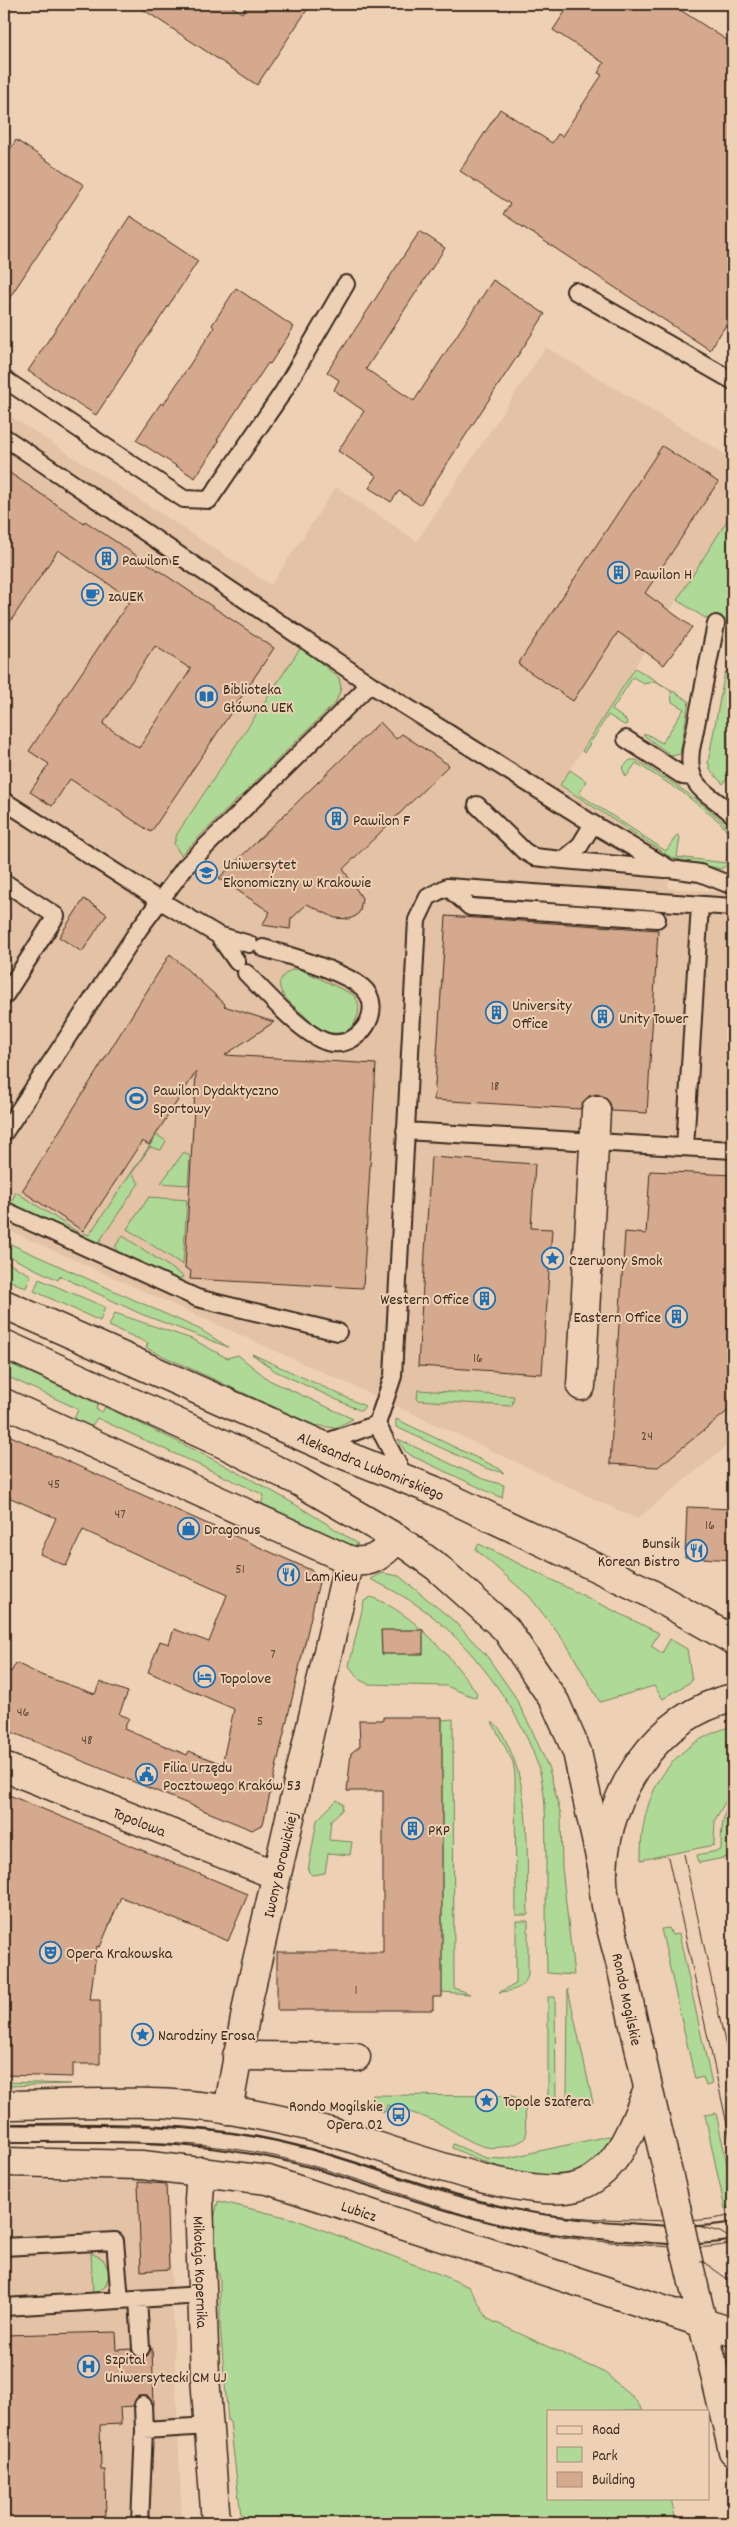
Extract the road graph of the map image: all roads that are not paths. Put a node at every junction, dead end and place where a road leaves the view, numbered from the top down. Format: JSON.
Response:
{"nodes":[{"id":1,"x":346,"y":284,"type":"dead end"},
{"id":2,"x":575,"y":291,"type":"dead end"},
{"id":3,"x":4,"y":379,"type":"edge"},
{"id":4,"x":733,"y":381,"type":"edge"},
{"id":5,"x":4,"y":437,"type":"edge"},
{"id":6,"x":716,"y":624,"type":"dead end"},
{"id":7,"x":370,"y":684,"type":"junction"},
{"id":8,"x":626,"y":739,"type":"dead end"},
{"id":9,"x":692,"y":777,"type":"junction"},
{"id":10,"x":4,"y":802,"type":"edge"},
{"id":11,"x":477,"y":805,"type":"dead end"},
{"id":12,"x":733,"y":815,"type":"edge"},
{"id":13,"x":593,"y":824,"type":"junction"},
{"id":14,"x":563,"y":860,"type":"junction"},
{"id":15,"x":670,"y":869,"type":"junction"},
{"id":16,"x":4,"y":882,"type":"edge"},
{"id":17,"x":733,"y":886,"type":"edge"},
{"id":18,"x":447,"y":887,"type":"junction"},
{"id":19,"x":159,"y":900,"type":"junction"},
{"id":20,"x":700,"y":905,"type":"junction"},
{"id":21,"x":733,"y":907,"type":"edge"},
{"id":22,"x":658,"y":919,"type":"dead end"},
{"id":23,"x":218,"y":935,"type":"junction"},
{"id":24,"x":4,"y":997,"type":"edge"},
{"id":25,"x":596,"y":1110,"type":"dead end"},
{"id":26,"x":405,"y":1131,"type":"junction"},
{"id":27,"x":4,"y":1133,"type":"edge"},
{"id":28,"x":594,"y":1142,"type":"junction"},
{"id":29,"x":685,"y":1147,"type":"junction"},
{"id":30,"x":733,"y":1150,"type":"edge"},
{"id":31,"x":4,"y":1210,"type":"edge"},
{"id":32,"x":4,"y":1304,"type":"edge"},
{"id":33,"x":338,"y":1332,"type":"dead end"},
{"id":34,"x":4,"y":1344,"type":"edge"},
{"id":35,"x":581,"y":1386,"type":"dead end"},
{"id":36,"x":4,"y":1403,"type":"edge"},
{"id":37,"x":377,"y":1424,"type":"junction"},
{"id":38,"x":321,"y":1444,"type":"junction"},
{"id":39,"x":406,"y":1479,"type":"junction"},
{"id":40,"x":398,"y":1539,"type":"junction"},
{"id":41,"x":349,"y":1560,"type":"junction"},
{"id":42,"x":733,"y":1640,"type":"edge"},
{"id":43,"x":733,"y":1698,"type":"edge"},
{"id":44,"x":4,"y":1767,"type":"edge"},
{"id":45,"x":603,"y":1871,"type":"junction"},
{"id":46,"x":276,"y":1875,"type":"junction"},
{"id":47,"x":237,"y":2056,"type":"junction"},
{"id":48,"x":356,"y":2057,"type":"dead end"},
{"id":49,"x":648,"y":2090,"type":"junction"},
{"id":50,"x":4,"y":2105,"type":"edge"},
{"id":51,"x":228,"y":2110,"type":"junction"},
{"id":52,"x":4,"y":2133,"type":"edge"},
{"id":53,"x":4,"y":2162,"type":"edge"},
{"id":54,"x":201,"y":2171,"type":"junction"},
{"id":55,"x":733,"y":2230,"type":"edge"},
{"id":56,"x":4,"y":2246,"type":"edge"},
{"id":57,"x":202,"y":2295,"type":"junction"},
{"id":58,"x":138,"y":2298,"type":"junction"},
{"id":59,"x":120,"y":2300,"type":"junction"},
{"id":60,"x":4,"y":2307,"type":"edge"},
{"id":61,"x":703,"y":2323,"type":"junction"},
{"id":62,"x":733,"y":2332,"type":"edge"},
{"id":63,"x":141,"y":2348,"type":"dead end"},
{"id":64,"x":143,"y":2406,"type":"dead end"},
{"id":65,"x":209,"y":2426,"type":"junction"},
{"id":66,"x":144,"y":2430,"type":"junction"},
{"id":67,"x":733,"y":2451,"type":"edge"},
{"id":68,"x":140,"y":2523,"type":"edge"},
{"id":69,"x":216,"y":2523,"type":"edge"}],
"edges":[{"from":1,"to":3,"type":"lane"},
{"from":2,"to":4,"type":"lane"},
{"from":5,"to":7,"type":"lane"},
{"from":6,"to":9,"type":"lane"},
{"from":7,"to":13,"type":"lane"},
{"from":7,"to":19,"type":"lane"},
{"from":8,"to":9,"type":"lane"},
{"from":9,"to":12,"type":"lane"},
{"from":10,"to":19,"type":"lane"},
{"from":11,"to":14,"type":"lane"},
{"from":13,"to":14,"type":"lane"},
{"from":13,"to":15,"type":"lane"},
{"from":14,"to":15,"type":"lane"},
{"from":15,"to":17,"type":"lane"},
{"from":16,"to":24,"type":"lane"},
{"from":18,"to":20,"type":"lane"},
{"from":18,"to":22,"type":"lane"},
{"from":18,"to":26,"type":"lane"},
{"from":19,"to":23,"type":"lane"},
{"from":19,"to":27,"type":"lane"},
{"from":20,"to":21,"type":"lane"},
{"from":20,"to":29,"type":"lane"},
{"from":23,"to":23,"type":"lane"},
{"from":25,"to":28,"type":"street"},
{"from":26,"to":28,"type":"lane"},
{"from":26,"to":37,"type":"lane"},
{"from":28,"to":29,"type":"lane"},
{"from":28,"to":35,"type":"street"},
{"from":29,"to":30,"type":"lane"},
{"from":31,"to":33,"type":"lane"},
{"from":32,"to":38,"type":"street","name":"Aleksandra Lubomirskiego"},
{"from":34,"to":40,"type":"street"},
{"from":36,"to":41,"type":"street"},
{"from":37,"to":38,"type":"lane"},
{"from":37,"to":39,"type":"lane"},
{"from":38,"to":39,"type":"street","name":"Aleksandra Lubomirskiego"},
{"from":39,"to":42,"type":"street","name":"Aleksandra Lubomirskiego"},
{"from":40,"to":41,"type":"street"},
{"from":40,"to":45,"type":"street"},
{"from":41,"to":46,"type":"street","name":"Iwony Borowickiej"},
{"from":43,"to":45,"type":"street","name":"Rondo Mogilskie"},
{"from":44,"to":46,"type":"street","name":"Topolowa"},
{"from":45,"to":49,"type":"street","name":"Rondo Mogilskie"},
{"from":46,"to":47,"type":"street","name":"Iwony Borowickiej"},
{"from":47,"to":48,"type":"street"},
{"from":47,"to":51,"type":"street","name":"Iwony Borowickiej"},
{"from":49,"to":51,"type":"street"},
{"from":49,"to":61,"type":"street","name":"Rondo Mogilskie","bridge":true},
{"from":50,"to":51,"type":"street"},
{"from":52,"to":55,"type":"lane"},
{"from":53,"to":54,"type":"street","name":"Lubicz"},
{"from":54,"to":57,"type":"street","name":"Mikołaja Kopernika"},
{"from":54,"to":61,"type":"street","name":"Lubicz"},
{"from":56,"to":59,"type":"lane"},
{"from":57,"to":58,"type":"lane"},
{"from":57,"to":65,"type":"street","name":"Mikołaja Kopernika"},
{"from":58,"to":59,"type":"lane"},
{"from":58,"to":63,"type":"lane"},
{"from":59,"to":60,"type":"lane"},
{"from":61,"to":62,"type":"street"},
{"from":61,"to":67,"type":"street","name":"Rondo Mogilskie"},
{"from":64,"to":66,"type":"lane"},
{"from":65,"to":66,"type":"lane"},
{"from":65,"to":69,"type":"street","name":"Mikołaja Kopernika"},
{"from":66,"to":68,"type":"lane"}]}
